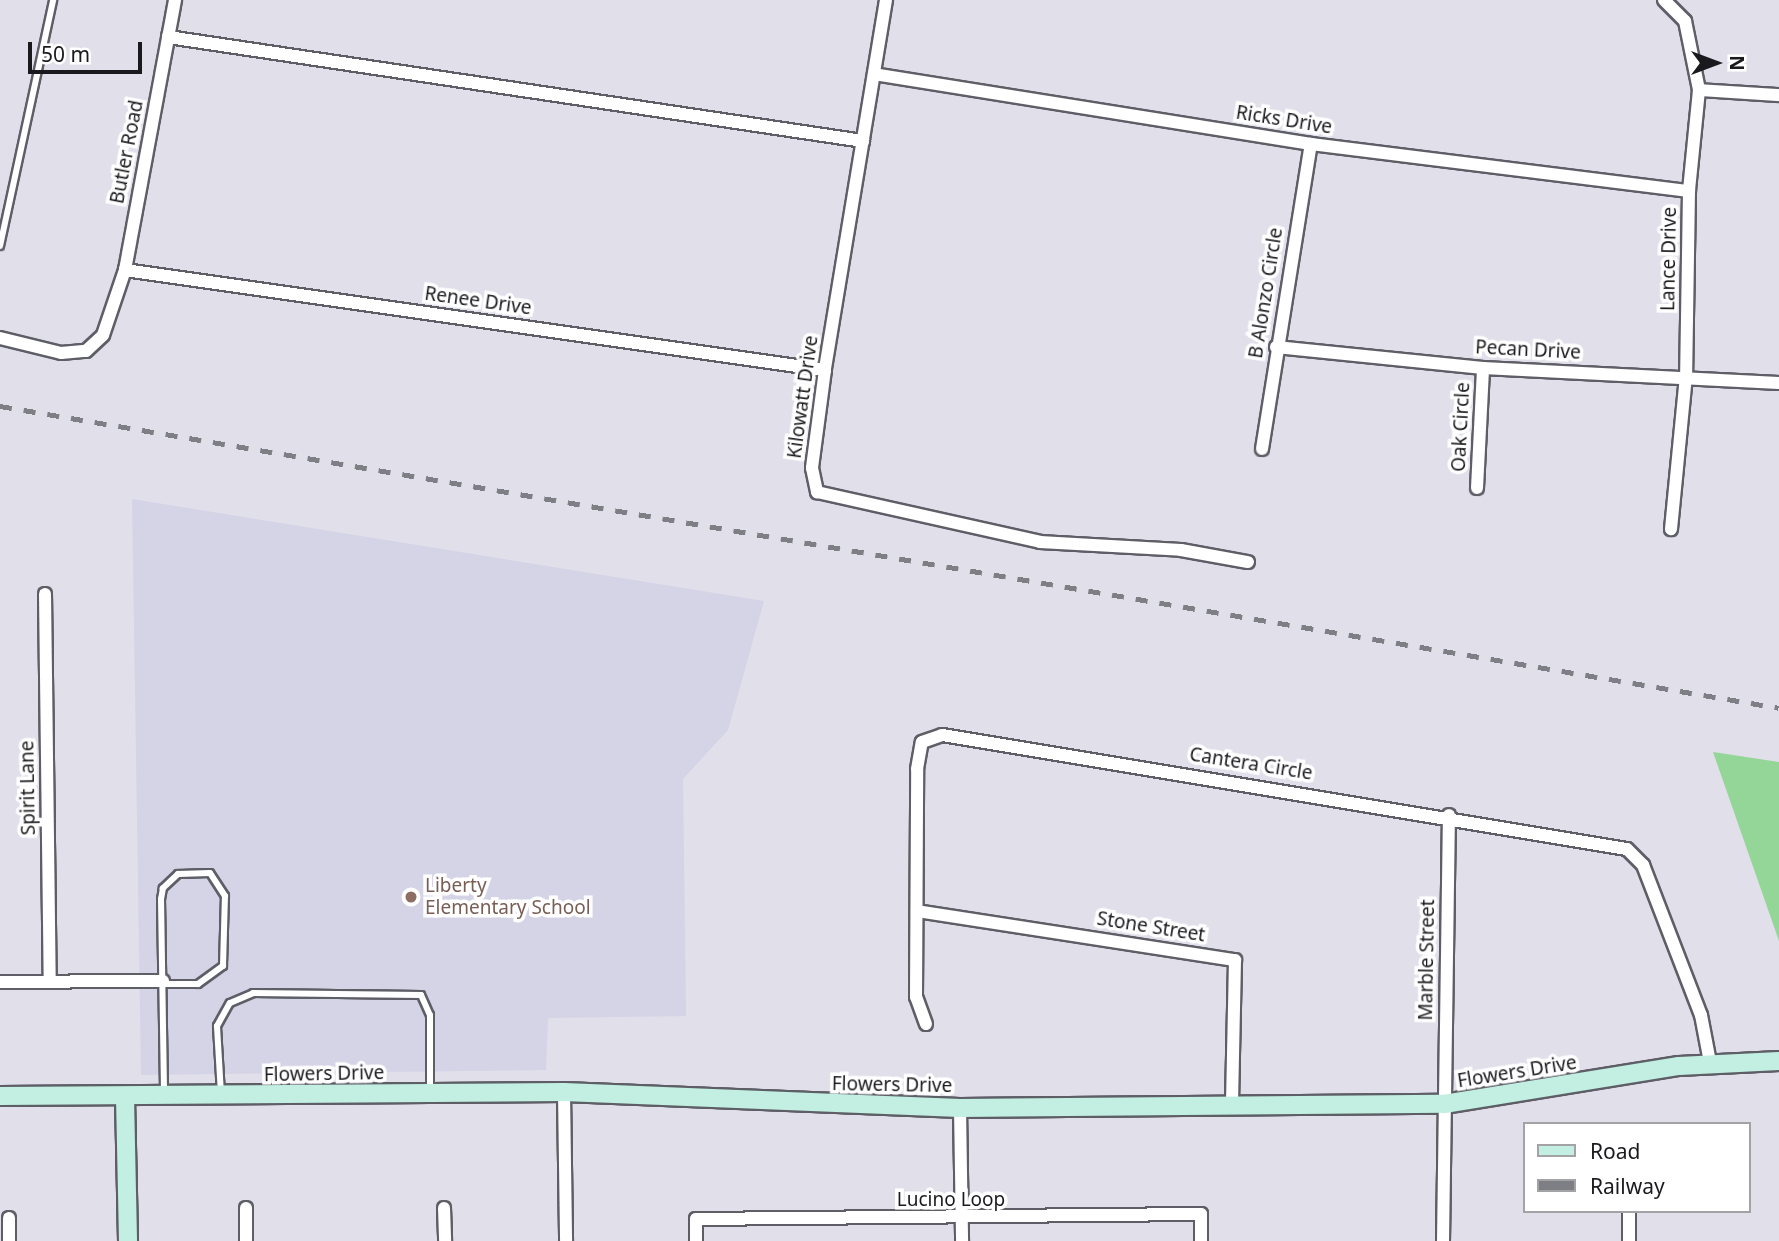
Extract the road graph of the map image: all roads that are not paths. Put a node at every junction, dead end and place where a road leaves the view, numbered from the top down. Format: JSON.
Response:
{"nodes":[{"id":1,"x":52,"y":0,"type":"edge"},
{"id":2,"x":175,"y":0,"type":"edge"},
{"id":3,"x":886,"y":0,"type":"edge"},
{"id":4,"x":1664,"y":0,"type":"edge"},
{"id":5,"x":168,"y":37,"type":"junction"},
{"id":6,"x":874,"y":75,"type":"junction"},
{"id":7,"x":1699,"y":90,"type":"junction"},
{"id":8,"x":1779,"y":95,"type":"edge"},
{"id":9,"x":863,"y":141,"type":"junction"},
{"id":10,"x":1311,"y":144,"type":"junction"},
{"id":11,"x":1689,"y":191,"type":"junction"},
{"id":12,"x":0,"y":246,"type":"edge"},
{"id":13,"x":125,"y":270,"type":"junction"},
{"id":14,"x":0,"y":338,"type":"edge"},
{"id":15,"x":1276,"y":347,"type":"junction"},
{"id":16,"x":1483,"y":368,"type":"junction"},
{"id":17,"x":825,"y":370,"type":"junction"},
{"id":18,"x":1686,"y":376,"type":"junction"},
{"id":19,"x":1779,"y":383,"type":"edge"},
{"id":20,"x":1262,"y":449,"type":"dead end"},
{"id":21,"x":1477,"y":488,"type":"dead end"},
{"id":22,"x":1671,"y":529,"type":"dead end"},
{"id":23,"x":1248,"y":562,"type":"dead end"},
{"id":24,"x":45,"y":594,"type":"dead end"},
{"id":25,"x":1449,"y":816,"type":"junction"},
{"id":26,"x":917,"y":911,"type":"junction"},
{"id":27,"x":0,"y":982,"type":"edge"},
{"id":28,"x":50,"y":982,"type":"junction"},
{"id":29,"x":163,"y":982,"type":"junction"},
{"id":30,"x":926,"y":1024,"type":"dead end"},
{"id":31,"x":1779,"y":1061,"type":"edge"},
{"id":32,"x":1710,"y":1062,"type":"junction"},
{"id":33,"x":564,"y":1092,"type":"junction"},
{"id":34,"x":430,"y":1094,"type":"junction"},
{"id":35,"x":0,"y":1096,"type":"edge"},
{"id":36,"x":164,"y":1096,"type":"junction"},
{"id":37,"x":221,"y":1096,"type":"junction"},
{"id":38,"x":125,"y":1097,"type":"junction"},
{"id":39,"x":1444,"y":1104,"type":"junction"},
{"id":40,"x":1232,"y":1105,"type":"junction"},
{"id":41,"x":960,"y":1108,"type":"junction"},
{"id":42,"x":246,"y":1208,"type":"dead end"},
{"id":43,"x":444,"y":1208,"type":"dead end"},
{"id":44,"x":1629,"y":1213,"type":"edge"},
{"id":45,"x":9,"y":1218,"type":"dead end"},
{"id":46,"x":962,"y":1220,"type":"junction"},
{"id":47,"x":9,"y":1241,"type":"edge"},
{"id":48,"x":128,"y":1241,"type":"edge"},
{"id":49,"x":246,"y":1241,"type":"edge"},
{"id":50,"x":444,"y":1241,"type":"edge"},
{"id":51,"x":566,"y":1241,"type":"edge"},
{"id":52,"x":696,"y":1241,"type":"edge"},
{"id":53,"x":962,"y":1241,"type":"edge"},
{"id":54,"x":1200,"y":1241,"type":"edge"},
{"id":55,"x":1443,"y":1241,"type":"edge"},
{"id":56,"x":1629,"y":1241,"type":"edge"}],
"edges":[{"from":1,"to":12,"type":"lane"},
{"from":2,"to":5,"type":"street","name":"Butler Road"},
{"from":3,"to":6,"type":"street","name":"Kilowatt Drive"},
{"from":4,"to":7,"type":"street","name":"Lance Drive"},
{"from":5,"to":9,"type":"street"},
{"from":5,"to":13,"type":"street","name":"Butler Road"},
{"from":6,"to":9,"type":"street","name":"Kilowatt Drive"},
{"from":6,"to":10,"type":"street","name":"Ricks Drive"},
{"from":7,"to":8,"type":"street"},
{"from":7,"to":11,"type":"street","name":"Lance Drive"},
{"from":9,"to":17,"type":"street","name":"Kilowatt Drive"},
{"from":10,"to":11,"type":"street","name":"Ricks Drive"},
{"from":10,"to":15,"type":"street","name":"B Alonzo Circle"},
{"from":11,"to":18,"type":"street","name":"Lance Drive"},
{"from":13,"to":14,"type":"street"},
{"from":13,"to":17,"type":"street","name":"Renee Drive"},
{"from":15,"to":16,"type":"street","name":"Pecan Drive"},
{"from":15,"to":20,"type":"street","name":"B Alonzo Circle"},
{"from":16,"to":18,"type":"street","name":"Pecan Drive"},
{"from":16,"to":21,"type":"street","name":"Oak Circle"},
{"from":17,"to":23,"type":"street","name":"Kilowatt Drive"},
{"from":18,"to":19,"type":"street","name":"Pecan Drive"},
{"from":18,"to":22,"type":"street","name":"Lance Drive"},
{"from":24,"to":28,"type":"street","name":"Spirit Lane"},
{"from":25,"to":26,"type":"street","name":"Cantera Circle"},
{"from":25,"to":32,"type":"street","name":"Cantera Circle"},
{"from":25,"to":39,"type":"street","name":"Marble Street"},
{"from":26,"to":30,"type":"street","name":"Cantera Circle"},
{"from":26,"to":40,"type":"street","name":"Stone Street"},
{"from":27,"to":28,"type":"street"},
{"from":28,"to":29,"type":"street"},
{"from":29,"to":29,"type":"lane"},
{"from":29,"to":36,"type":"lane"},
{"from":31,"to":32,"type":"street","name":"Flowers Drive"},
{"from":32,"to":39,"type":"street","name":"Flowers Drive"},
{"from":33,"to":34,"type":"street","name":"Flowers Drive"},
{"from":33,"to":41,"type":"street","name":"Flowers Drive"},
{"from":33,"to":51,"type":"street"},
{"from":34,"to":37,"type":"street","name":"Flowers Drive"},
{"from":34,"to":37,"type":"lane"},
{"from":35,"to":38,"type":"street","name":"Flowers Drive"},
{"from":36,"to":37,"type":"street","name":"Flowers Drive"},
{"from":36,"to":38,"type":"street","name":"Flowers Drive"},
{"from":38,"to":48,"type":"street"},
{"from":39,"to":40,"type":"street","name":"Flowers Drive"},
{"from":39,"to":55,"type":"street","name":"Marble Street"},
{"from":40,"to":41,"type":"street","name":"Flowers Drive"},
{"from":41,"to":46,"type":"street"},
{"from":42,"to":49,"type":"street"},
{"from":43,"to":50,"type":"street"},
{"from":44,"to":56,"type":"street"},
{"from":45,"to":47,"type":"street"},
{"from":46,"to":52,"type":"street","name":"Lucino Loop"},
{"from":46,"to":53,"type":"street"},
{"from":46,"to":54,"type":"street","name":"Lucino Loop"}]}
